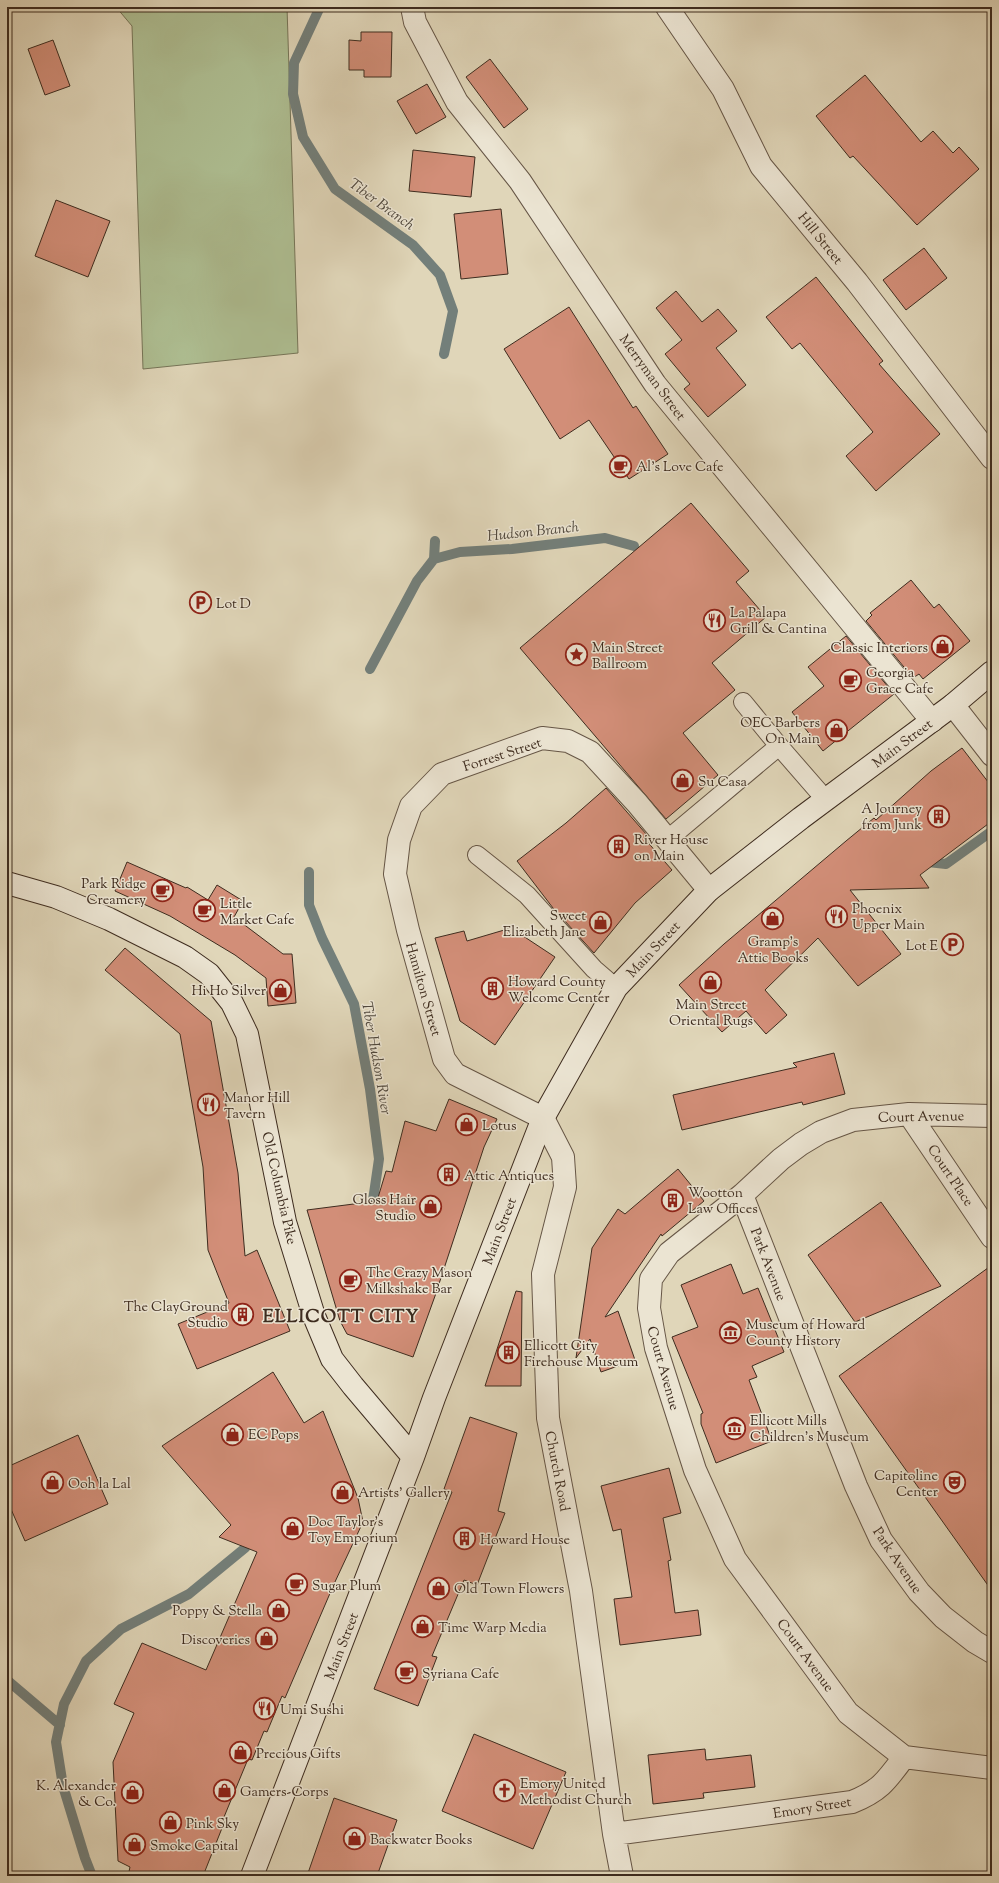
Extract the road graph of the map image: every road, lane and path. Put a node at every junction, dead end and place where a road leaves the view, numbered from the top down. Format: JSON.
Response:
{"nodes":[{"id":1,"x":412,"y":7,"type":"edge"},
{"id":2,"x":667,"y":7,"type":"edge"},
{"id":3,"x":992,"y":458,"type":"edge"},
{"id":4,"x":992,"y":672,"type":"edge"},
{"id":5,"x":743,"y":702,"type":"dead end"},
{"id":6,"x":953,"y":705,"type":"junction"},
{"id":7,"x":932,"y":720,"type":"junction"},
{"id":8,"x":779,"y":746,"type":"junction"},
{"id":9,"x":992,"y":755,"type":"edge"},
{"id":10,"x":826,"y":800,"type":"junction"},
{"id":11,"x":411,"y":806,"type":"joint"},
{"id":12,"x":667,"y":840,"type":"junction"},
{"id":13,"x":477,"y":855,"type":"dead end"},
{"id":14,"x":7,"y":883,"type":"edge"},
{"id":15,"x":709,"y":890,"type":"junction"},
{"id":16,"x":616,"y":988,"type":"junction"},
{"id":17,"x":909,"y":1114,"type":"junction"},
{"id":18,"x":992,"y":1116,"type":"edge"},
{"id":19,"x":543,"y":1118,"type":"junction"},
{"id":20,"x":742,"y":1196,"type":"junction"},
{"id":21,"x":992,"y":1237,"type":"edge"},
{"id":22,"x":413,"y":1457,"type":"junction"},
{"id":23,"x":992,"y":1652,"type":"edge"},
{"id":24,"x":904,"y":1757,"type":"junction"},
{"id":25,"x":992,"y":1768,"type":"edge"},
{"id":26,"x":614,"y":1834,"type":"junction"},
{"id":27,"x":252,"y":1876,"type":"edge"},
{"id":28,"x":622,"y":1876,"type":"edge"}],
"edges":[{"from":1,"to":7,"type":"street","name":"Merryman Street"},
{"from":2,"to":3,"type":"street","name":"Hill Street"},
{"from":4,"to":6,"type":"street","name":"Main Street"},
{"from":5,"to":8,"type":"lane"},
{"from":6,"to":7,"type":"street","name":"Main Street"},
{"from":6,"to":9,"type":"street"},
{"from":7,"to":10,"type":"street","name":"Main Street"},
{"from":8,"to":10,"type":"lane"},
{"from":8,"to":12,"type":"lane"},
{"from":10,"to":15,"type":"street","name":"Main Street"},
{"from":11,"to":12,"type":"street","name":"Forrest Street"},
{"from":11,"to":19,"type":"street","name":"Hamilton Street"},
{"from":12,"to":15,"type":"street","name":"Forrest Street"},
{"from":13,"to":16,"type":"lane"},
{"from":14,"to":22,"type":"street","name":"Old Columbia Pike"},
{"from":15,"to":16,"type":"street","name":"Main Street"},
{"from":16,"to":19,"type":"street","name":"Main Street"},
{"from":17,"to":18,"type":"street","name":"Court Avenue"},
{"from":17,"to":20,"type":"street","name":"Court Avenue"},
{"from":17,"to":21,"type":"street","name":"Court Place"},
{"from":19,"to":22,"type":"street","name":"Main Street"},
{"from":19,"to":26,"type":"street","name":"Church Road"},
{"from":20,"to":23,"type":"street","name":"Park Avenue"},
{"from":20,"to":24,"type":"street","name":"Court Avenue"},
{"from":22,"to":27,"type":"street","name":"Main Street"},
{"from":24,"to":25,"type":"street"},
{"from":24,"to":26,"type":"street","name":"Emory Street"},
{"from":26,"to":28,"type":"street","name":"Church Road"}]}
